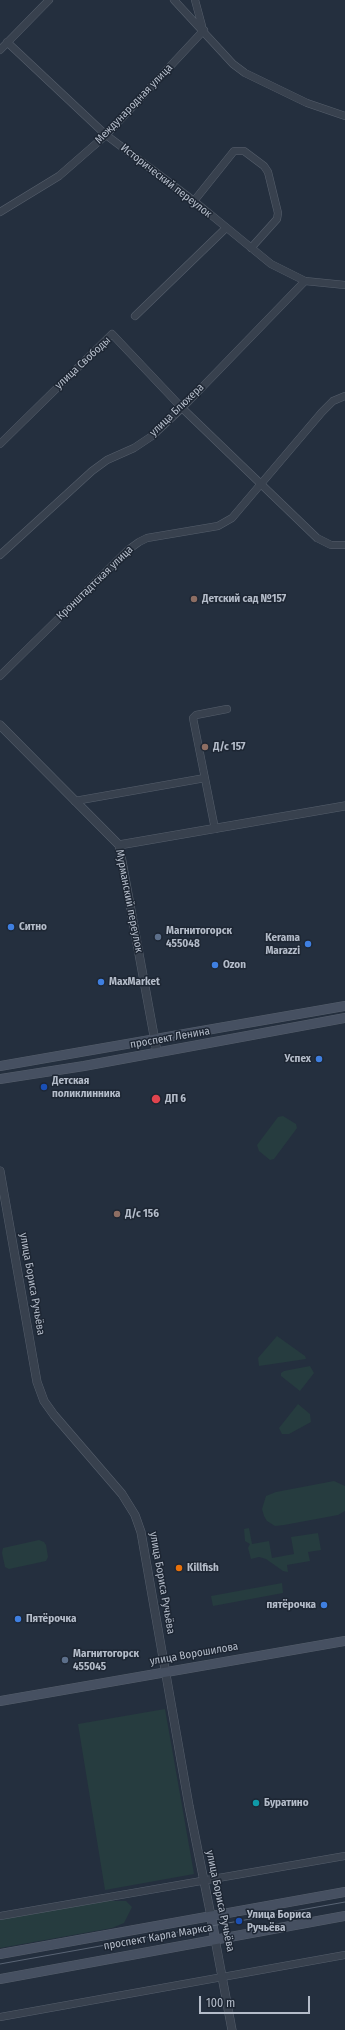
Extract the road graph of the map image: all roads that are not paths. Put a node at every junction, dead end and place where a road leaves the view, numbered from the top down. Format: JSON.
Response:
{"nodes":[{"id":1,"x":50,"y":0,"type":"edge"},
{"id":2,"x":174,"y":0,"type":"edge"},
{"id":3,"x":195,"y":0,"type":"edge"},
{"id":4,"x":204,"y":30,"type":"junction"},
{"id":5,"x":7,"y":42,"type":"junction"},
{"id":6,"x":0,"y":50,"type":"edge"},
{"id":7,"x":345,"y":116,"type":"edge"},
{"id":8,"x":106,"y":135,"type":"junction"},
{"id":9,"x":194,"y":201,"type":"junction"},
{"id":10,"x":0,"y":212,"type":"edge"},
{"id":11,"x":226,"y":228,"type":"junction"},
{"id":12,"x":251,"y":248,"type":"junction"},
{"id":13,"x":305,"y":281,"type":"junction"},
{"id":14,"x":345,"y":285,"type":"edge"},
{"id":15,"x":135,"y":316,"type":"dead end"},
{"id":16,"x":345,"y":396,"type":"edge"},
{"id":17,"x":182,"y":408,"type":"junction"},
{"id":18,"x":0,"y":444,"type":"edge"},
{"id":19,"x":262,"y":484,"type":"junction"},
{"id":20,"x":345,"y":545,"type":"edge"},
{"id":21,"x":0,"y":555,"type":"edge"},
{"id":22,"x":0,"y":676,"type":"edge"},
{"id":23,"x":227,"y":709,"type":"dead end"},
{"id":24,"x":0,"y":725,"type":"edge"},
{"id":25,"x":205,"y":778,"type":"junction"},
{"id":26,"x":75,"y":801,"type":"junction"},
{"id":27,"x":345,"y":806,"type":"edge"},
{"id":28,"x":215,"y":829,"type":"junction"},
{"id":29,"x":118,"y":846,"type":"junction"},
{"id":30,"x":345,"y":1006,"type":"edge"},
{"id":31,"x":345,"y":1018,"type":"edge"},
{"id":32,"x":155,"y":1040,"type":"junction"},
{"id":33,"x":157,"y":1052,"type":"junction"},
{"id":34,"x":0,"y":1066,"type":"edge"},
{"id":35,"x":0,"y":1079,"type":"edge"},
{"id":36,"x":0,"y":1171,"type":"edge"},
{"id":37,"x":345,"y":1641,"type":"edge"},
{"id":38,"x":166,"y":1672,"type":"junction"},
{"id":39,"x":0,"y":1701,"type":"edge"},
{"id":40,"x":345,"y":1856,"type":"edge"},
{"id":41,"x":203,"y":1880,"type":"junction"},
{"id":42,"x":345,"y":1892,"type":"edge"},
{"id":43,"x":0,"y":1916,"type":"edge"},
{"id":44,"x":211,"y":1916,"type":"junction"},
{"id":45,"x":345,"y":1916,"type":"edge"},
{"id":46,"x":216,"y":1939,"type":"junction"},
{"id":47,"x":0,"y":1954,"type":"edge"},
{"id":48,"x":345,"y":1955,"type":"edge"},
{"id":49,"x":223,"y":1977,"type":"junction"},
{"id":50,"x":0,"y":1979,"type":"edge"},
{"id":51,"x":0,"y":2017,"type":"edge"},
{"id":52,"x":232,"y":2030,"type":"edge"}],
"edges":[{"from":1,"to":5,"type":"street"},
{"from":2,"to":4,"type":"street"},
{"from":3,"to":4,"type":"street"},
{"from":4,"to":7,"type":"street"},
{"from":4,"to":8,"type":"street","name":"Международная улица"},
{"from":5,"to":6,"type":"street"},
{"from":5,"to":8,"type":"street","name":"Исторический переулок"},
{"from":8,"to":9,"type":"street","name":"Исторический переулок"},
{"from":8,"to":10,"type":"street","name":"Международная улица"},
{"from":9,"to":11,"type":"street","name":"Исторический переулок"},
{"from":9,"to":12,"type":"street"},
{"from":11,"to":12,"type":"street","name":"Исторический переулок"},
{"from":11,"to":15,"type":"street"},
{"from":12,"to":13,"type":"street","name":"Исторический переулок"},
{"from":13,"to":14,"type":"street","name":"Исторический переулок"},
{"from":13,"to":17,"type":"street","name":"улица Блюхера"},
{"from":16,"to":19,"type":"street","name":"Кронштадтская улица"},
{"from":17,"to":18,"type":"street","name":"улица Свободы"},
{"from":17,"to":19,"type":"street"},
{"from":17,"to":21,"type":"street","name":"улица Блюхера"},
{"from":19,"to":20,"type":"street"},
{"from":19,"to":22,"type":"street","name":"Кронштадтская улица"},
{"from":23,"to":25,"type":"street"},
{"from":24,"to":26,"type":"street","name":"Мурманский переулок"},
{"from":25,"to":26,"type":"street"},
{"from":25,"to":28,"type":"street"},
{"from":26,"to":29,"type":"street","name":"Мурманский переулок"},
{"from":27,"to":28,"type":"street"},
{"from":28,"to":29,"type":"street"},
{"from":29,"to":32,"type":"street","name":"Мурманский переулок"},
{"from":30,"to":32,"type":"main road","name":"проспект Ленина"},
{"from":31,"to":33,"type":"main road","name":"проспект Ленина"},
{"from":32,"to":33,"type":"street","name":"Мурманский переулок"},
{"from":32,"to":34,"type":"main road","name":"проспект Ленина"},
{"from":33,"to":35,"type":"main road","name":"проспект Ленина"},
{"from":36,"to":38,"type":"street","name":"улица Бориса Ручьёва"},
{"from":37,"to":38,"type":"main road","name":"улица Ворошилова"},
{"from":38,"to":39,"type":"main road","name":"улица Ворошилова"},
{"from":38,"to":41,"type":"street","name":"улица Бориса Ручьёва"},
{"from":40,"to":41,"type":"street"},
{"from":41,"to":43,"type":"street"},
{"from":41,"to":44,"type":"street","name":"улица Бориса Ручьёва"},
{"from":42,"to":44,"type":"main road","name":"проспект Карла Маркса"},
{"from":44,"to":46,"type":"main road","name":"улица Бориса Ручьёва"},
{"from":44,"to":47,"type":"main road","name":"проспект Карла Маркса"},
{"from":45,"to":46,"type":"main road","name":"проспект Карла Маркса"},
{"from":46,"to":49,"type":"street","name":"улица Бориса Ручьёва"},
{"from":46,"to":50,"type":"main road","name":"проспект Карла Маркса"},
{"from":48,"to":49,"type":"street"},
{"from":49,"to":51,"type":"street"},
{"from":49,"to":52,"type":"street","name":"улица Бориса Ручьёва"}]}
